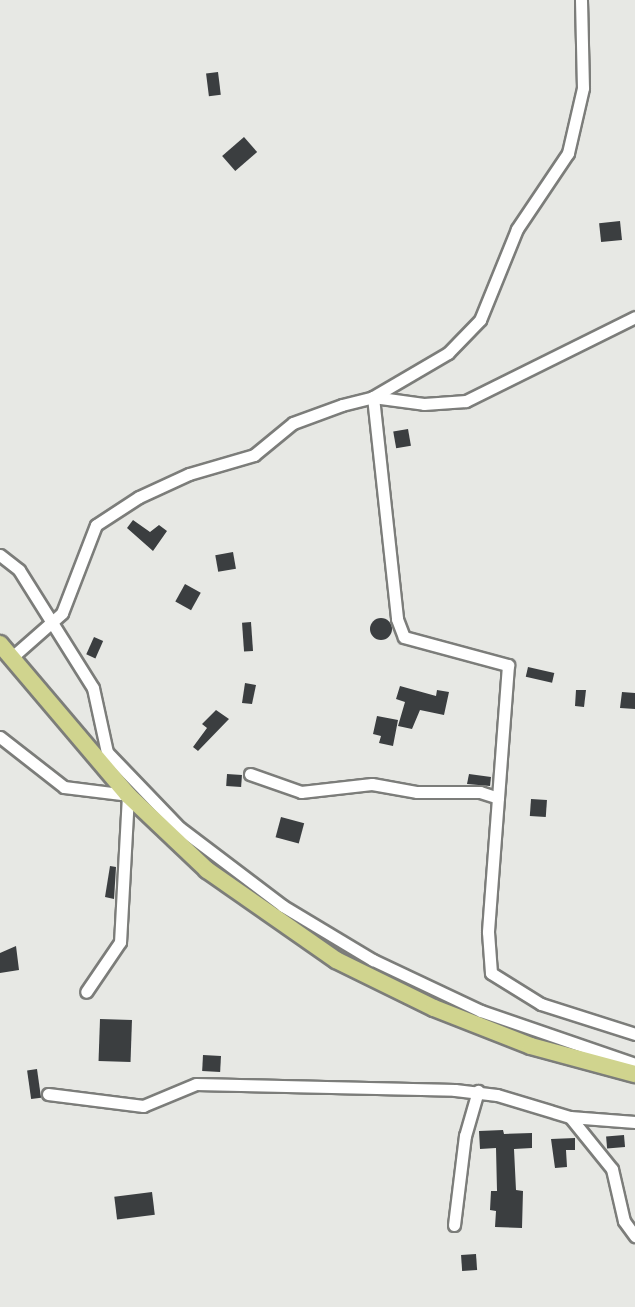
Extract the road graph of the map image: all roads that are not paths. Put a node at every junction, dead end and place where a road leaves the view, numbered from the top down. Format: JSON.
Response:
{"nodes":[{"id":1,"x":581,"y":0,"type":"edge"},
{"id":2,"x":635,"y":317,"type":"edge"},
{"id":3,"x":373,"y":397,"type":"junction"},
{"id":4,"x":0,"y":555,"type":"edge"},
{"id":5,"x":52,"y":623,"type":"junction"},
{"id":6,"x":0,"y":644,"type":"edge"},
{"id":7,"x":11,"y":658,"type":"junction"},
{"id":8,"x":0,"y":737,"type":"edge"},
{"id":9,"x":250,"y":774,"type":"dead end"},
{"id":10,"x":128,"y":795,"type":"junction"},
{"id":11,"x":498,"y":798,"type":"junction"},
{"id":12,"x":86,"y":992,"type":"dead end"},
{"id":13,"x":635,"y":1034,"type":"edge"},
{"id":14,"x":635,"y":1064,"type":"edge"},
{"id":15,"x":635,"y":1074,"type":"edge"},
{"id":16,"x":478,"y":1091,"type":"junction"},
{"id":17,"x":48,"y":1094,"type":"dead end"},
{"id":18,"x":570,"y":1117,"type":"junction"},
{"id":19,"x":635,"y":1122,"type":"edge"},
{"id":20,"x":454,"y":1225,"type":"dead end"},
{"id":21,"x":635,"y":1236,"type":"edge"}],
"edges":[{"from":1,"to":3,"type":"street"},
{"from":2,"to":3,"type":"street"},
{"from":3,"to":5,"type":"street"},
{"from":3,"to":11,"type":"street"},
{"from":4,"to":5,"type":"street"},
{"from":5,"to":7,"type":"street"},
{"from":5,"to":14,"type":"street"},
{"from":6,"to":7,"type":"main road"},
{"from":7,"to":10,"type":"main road"},
{"from":8,"to":10,"type":"street"},
{"from":9,"to":11,"type":"street"},
{"from":10,"to":12,"type":"street"},
{"from":10,"to":15,"type":"main road"},
{"from":11,"to":13,"type":"street"},
{"from":16,"to":17,"type":"street"},
{"from":16,"to":18,"type":"street"},
{"from":16,"to":20,"type":"street"},
{"from":18,"to":19,"type":"street"},
{"from":18,"to":21,"type":"street"}]}
